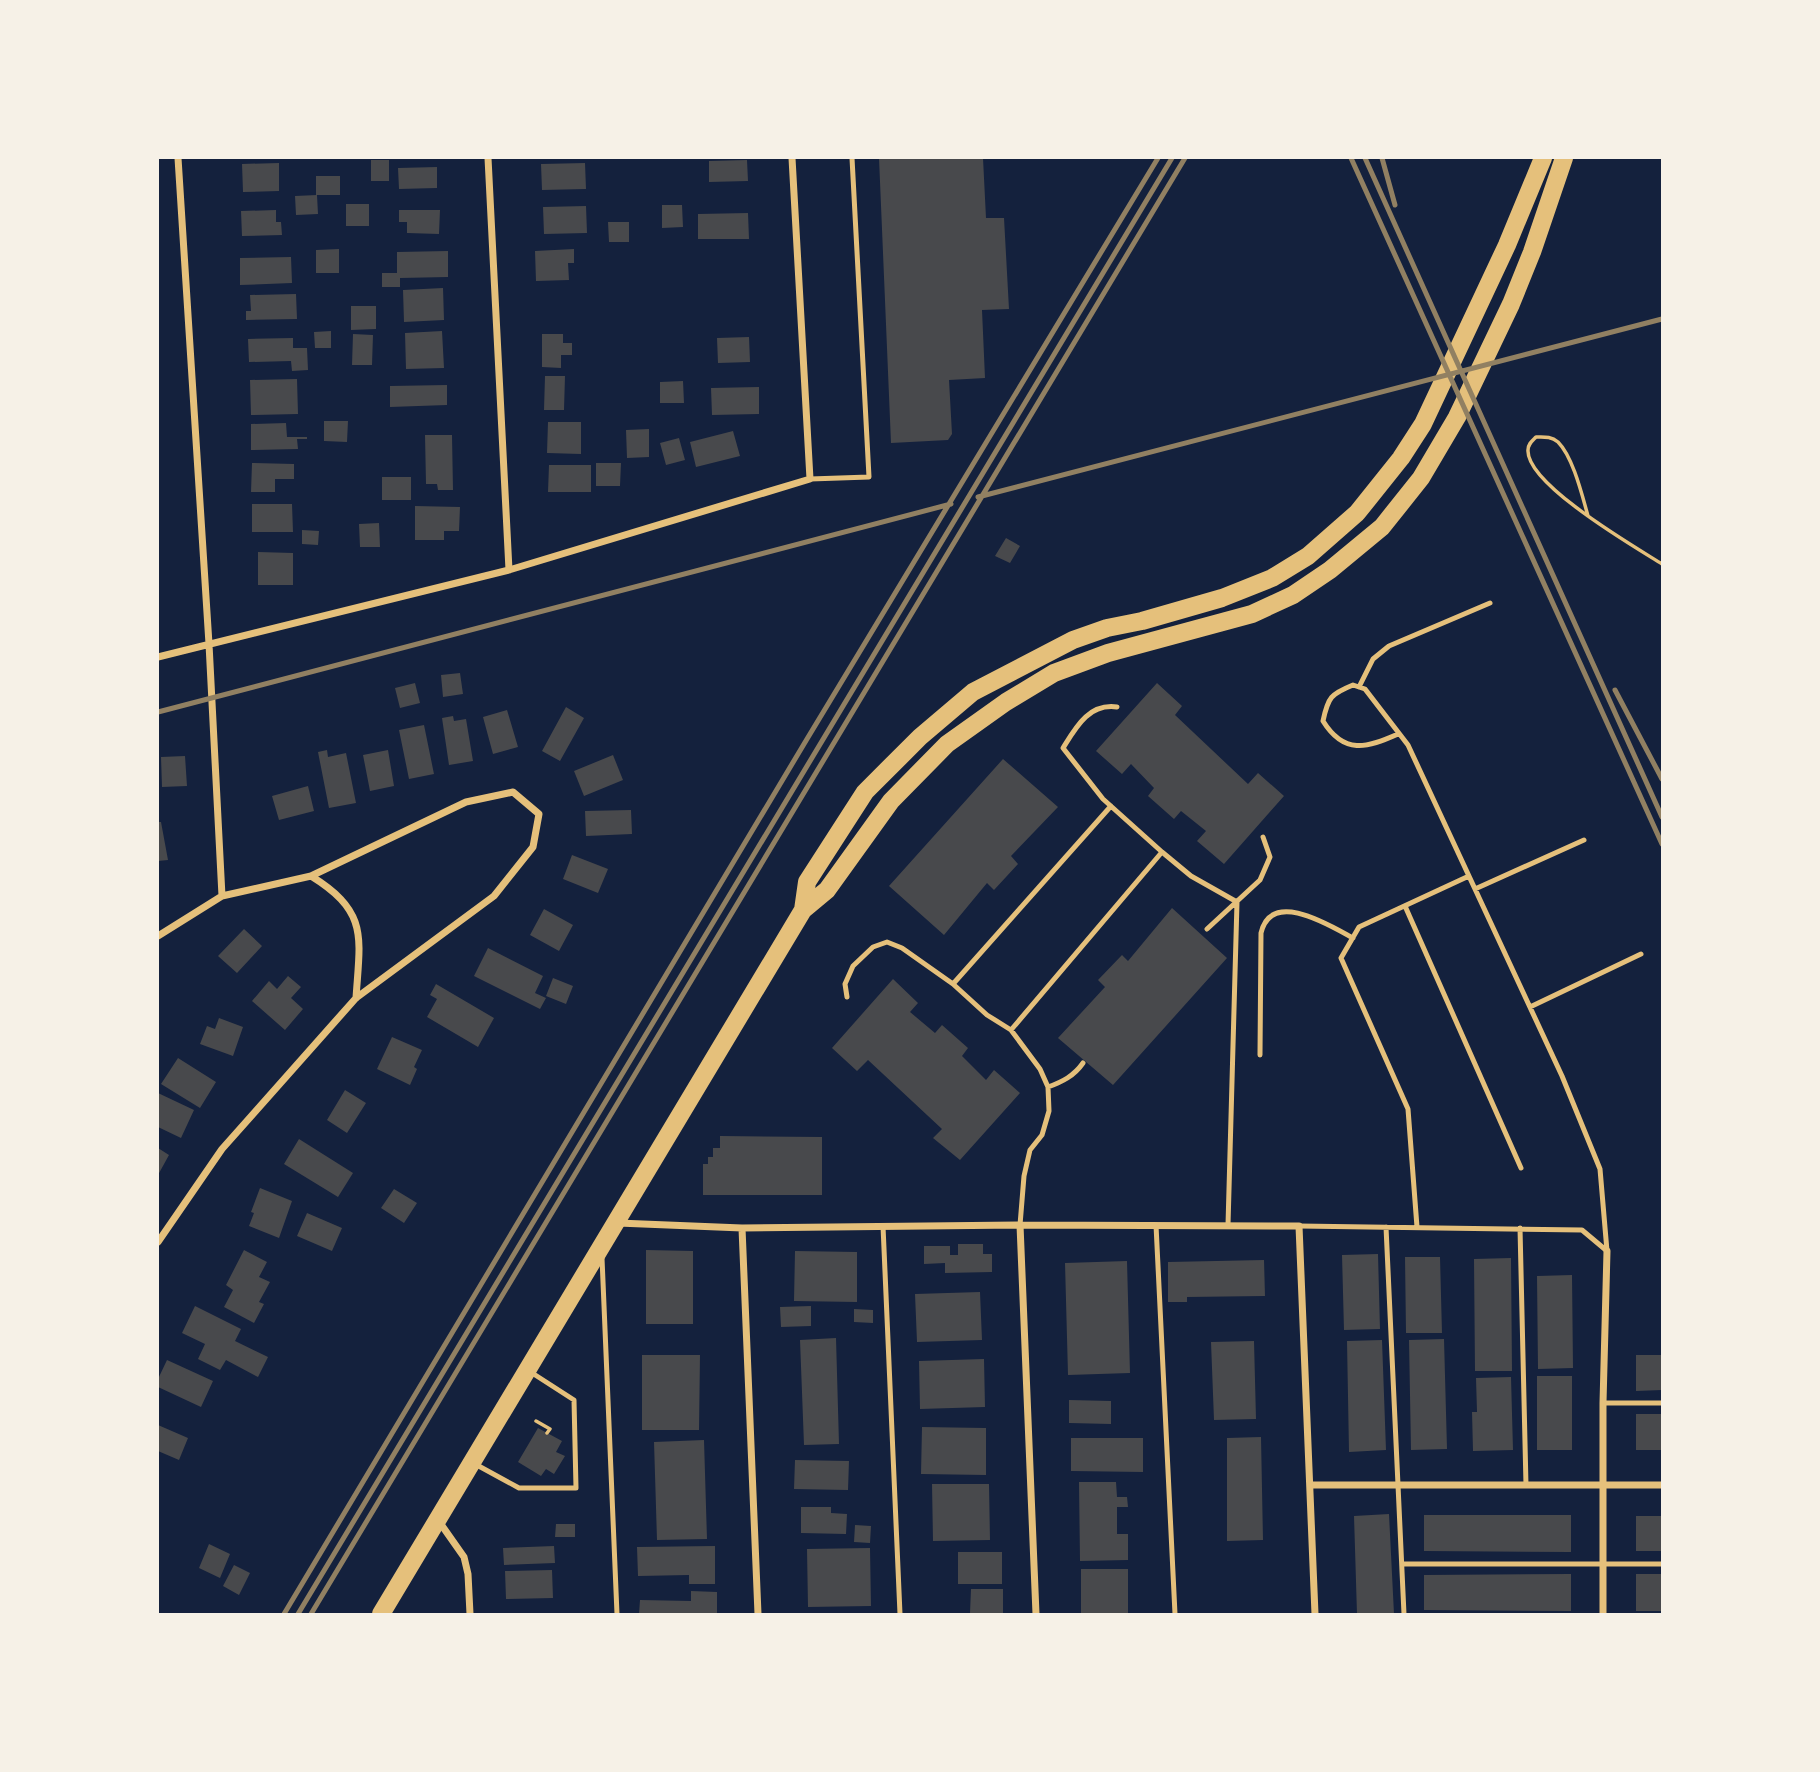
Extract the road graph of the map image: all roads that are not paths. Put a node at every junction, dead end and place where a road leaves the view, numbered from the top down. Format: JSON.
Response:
{"nodes":[{"id":1,"x":178,"y":158,"type":"edge"},
{"id":2,"x":488,"y":158,"type":"edge"},
{"id":3,"x":792,"y":158,"type":"edge"},
{"id":4,"x":852,"y":158,"type":"edge"},
{"id":5,"x":1543,"y":158,"type":"edge"},
{"id":6,"x":1564,"y":158,"type":"edge"},
{"id":7,"x":810,"y":479,"type":"junction"},
{"id":8,"x":509,"y":570,"type":"junction"},
{"id":9,"x":1490,"y":603,"type":"dead end"},
{"id":10,"x":209,"y":644,"type":"junction"},
{"id":11,"x":158,"y":657,"type":"edge"},
{"id":12,"x":1359,"y":687,"type":"junction"},
{"id":13,"x":1117,"y":707,"type":"dead end"},
{"id":14,"x":1398,"y":734,"type":"junction"},
{"id":15,"x":1111,"y":806,"type":"junction"},
{"id":16,"x":1263,"y":837,"type":"dead end"},
{"id":17,"x":1584,"y":839,"type":"dead end"},
{"id":18,"x":1161,"y":852,"type":"junction"},
{"id":19,"x":312,"y":876,"type":"junction"},
{"id":20,"x":1469,"y":876,"type":"junction"},
{"id":21,"x":1475,"y":889,"type":"junction"},
{"id":22,"x":222,"y":895,"type":"junction"},
{"id":23,"x":1237,"y":902,"type":"junction"},
{"id":24,"x":1405,"y":906,"type":"junction"},
{"id":25,"x":803,"y":910,"type":"junction"},
{"id":26,"x":1207,"y":929,"type":"dead end"},
{"id":27,"x":158,"y":936,"type":"edge"},
{"id":28,"x":1353,"y":938,"type":"junction"},
{"id":29,"x":1641,"y":954,"type":"dead end"},
{"id":30,"x":953,"y":984,"type":"junction"},
{"id":31,"x":847,"y":997,"type":"dead end"},
{"id":32,"x":356,"y":998,"type":"junction"},
{"id":33,"x":1530,"y":1007,"type":"junction"},
{"id":34,"x":1011,"y":1030,"type":"junction"},
{"id":35,"x":1261,"y":1055,"type":"dead end"},
{"id":36,"x":1083,"y":1063,"type":"dead end"},
{"id":37,"x":1048,"y":1087,"type":"junction"},
{"id":38,"x":1521,"y":1168,"type":"dead end"},
{"id":39,"x":615,"y":1223,"type":"junction"},
{"id":40,"x":1020,"y":1224,"type":"junction"},
{"id":41,"x":1156,"y":1225,"type":"junction"},
{"id":42,"x":1228,"y":1225,"type":"junction"},
{"id":43,"x":883,"y":1226,"type":"junction"},
{"id":44,"x":1299,"y":1226,"type":"junction"},
{"id":45,"x":1386,"y":1227,"type":"junction"},
{"id":46,"x":1417,"y":1227,"type":"junction"},
{"id":47,"x":742,"y":1228,"type":"junction"},
{"id":48,"x":1520,"y":1228,"type":"junction"},
{"id":49,"x":158,"y":1242,"type":"edge"},
{"id":50,"x":602,"y":1246,"type":"junction"},
{"id":51,"x":1607,"y":1251,"type":"junction"},
{"id":52,"x":527,"y":1370,"type":"junction"},
{"id":53,"x":1602,"y":1403,"type":"junction"},
{"id":54,"x":1662,"y":1403,"type":"edge"},
{"id":55,"x":472,"y":1462,"type":"junction"},
{"id":56,"x":1310,"y":1485,"type":"junction"},
{"id":57,"x":1399,"y":1485,"type":"junction"},
{"id":58,"x":1526,"y":1485,"type":"junction"},
{"id":59,"x":1603,"y":1485,"type":"junction"},
{"id":60,"x":1662,"y":1485,"type":"edge"},
{"id":61,"x":438,"y":1520,"type":"junction"},
{"id":62,"x":1402,"y":1564,"type":"junction"},
{"id":63,"x":1603,"y":1564,"type":"junction"},
{"id":64,"x":1662,"y":1564,"type":"edge"},
{"id":65,"x":381,"y":1615,"type":"edge"},
{"id":66,"x":470,"y":1615,"type":"edge"},
{"id":67,"x":617,"y":1615,"type":"edge"},
{"id":68,"x":758,"y":1615,"type":"edge"},
{"id":69,"x":900,"y":1615,"type":"edge"},
{"id":70,"x":1036,"y":1615,"type":"edge"},
{"id":71,"x":1175,"y":1615,"type":"edge"},
{"id":72,"x":1315,"y":1615,"type":"edge"},
{"id":73,"x":1404,"y":1615,"type":"edge"},
{"id":74,"x":1603,"y":1615,"type":"edge"}],
"edges":[{"from":1,"to":10,"type":"street"},
{"from":2,"to":8,"type":"street"},
{"from":3,"to":7,"type":"street"},
{"from":4,"to":7,"type":"lane"},
{"from":5,"to":25,"type":"main road"},
{"from":6,"to":25,"type":"main road"},
{"from":7,"to":8,"type":"street"},
{"from":8,"to":10,"type":"street"},
{"from":9,"to":12,"type":"lane"},
{"from":10,"to":11,"type":"street"},
{"from":10,"to":22,"type":"street"},
{"from":12,"to":14,"type":"lane"},
{"from":12,"to":14,"type":"lane"},
{"from":13,"to":15,"type":"lane"},
{"from":14,"to":20,"type":"lane"},
{"from":15,"to":18,"type":"lane"},
{"from":15,"to":30,"type":"lane"},
{"from":16,"to":23,"type":"lane"},
{"from":17,"to":21,"type":"lane"},
{"from":18,"to":23,"type":"lane"},
{"from":18,"to":34,"type":"lane"},
{"from":19,"to":22,"type":"street"},
{"from":19,"to":32,"type":"street"},
{"from":19,"to":32,"type":"street"},
{"from":20,"to":21,"type":"lane"},
{"from":20,"to":24,"type":"lane"},
{"from":21,"to":33,"type":"lane"},
{"from":22,"to":27,"type":"street"},
{"from":23,"to":26,"type":"lane"},
{"from":23,"to":42,"type":"lane"},
{"from":24,"to":28,"type":"lane"},
{"from":24,"to":38,"type":"lane"},
{"from":25,"to":39,"type":"main road"},
{"from":28,"to":35,"type":"lane"},
{"from":28,"to":46,"type":"lane"},
{"from":29,"to":33,"type":"lane"},
{"from":30,"to":31,"type":"lane"},
{"from":30,"to":34,"type":"lane"},
{"from":32,"to":49,"type":"street"},
{"from":33,"to":51,"type":"lane"},
{"from":34,"to":37,"type":"lane"},
{"from":36,"to":37,"type":"lane"},
{"from":37,"to":40,"type":"lane"},
{"from":39,"to":47,"type":"street"},
{"from":39,"to":50,"type":"main road"},
{"from":40,"to":41,"type":"street"},
{"from":40,"to":43,"type":"street"},
{"from":40,"to":70,"type":"street"},
{"from":41,"to":42,"type":"street"},
{"from":41,"to":71,"type":"lane"},
{"from":42,"to":44,"type":"street"},
{"from":43,"to":47,"type":"street"},
{"from":43,"to":69,"type":"lane"},
{"from":44,"to":45,"type":"lane"},
{"from":44,"to":56,"type":"street"},
{"from":45,"to":46,"type":"lane"},
{"from":45,"to":57,"type":"lane"},
{"from":46,"to":48,"type":"lane"},
{"from":47,"to":68,"type":"street"},
{"from":48,"to":51,"type":"lane"},
{"from":48,"to":58,"type":"lane"},
{"from":50,"to":52,"type":"main road"},
{"from":50,"to":67,"type":"lane"},
{"from":51,"to":53,"type":"street"},
{"from":52,"to":55,"type":"main road"},
{"from":52,"to":55,"type":"lane"},
{"from":53,"to":54,"type":"lane"},
{"from":53,"to":59,"type":"street"},
{"from":55,"to":61,"type":"main road"},
{"from":56,"to":57,"type":"street"},
{"from":56,"to":72,"type":"street"},
{"from":57,"to":58,"type":"street"},
{"from":57,"to":62,"type":"lane"},
{"from":58,"to":59,"type":"street"},
{"from":59,"to":60,"type":"street"},
{"from":59,"to":63,"type":"street"},
{"from":61,"to":65,"type":"main road"},
{"from":61,"to":66,"type":"street"},
{"from":62,"to":63,"type":"lane"},
{"from":62,"to":73,"type":"lane"},
{"from":63,"to":64,"type":"lane"},
{"from":63,"to":74,"type":"street"}]}
